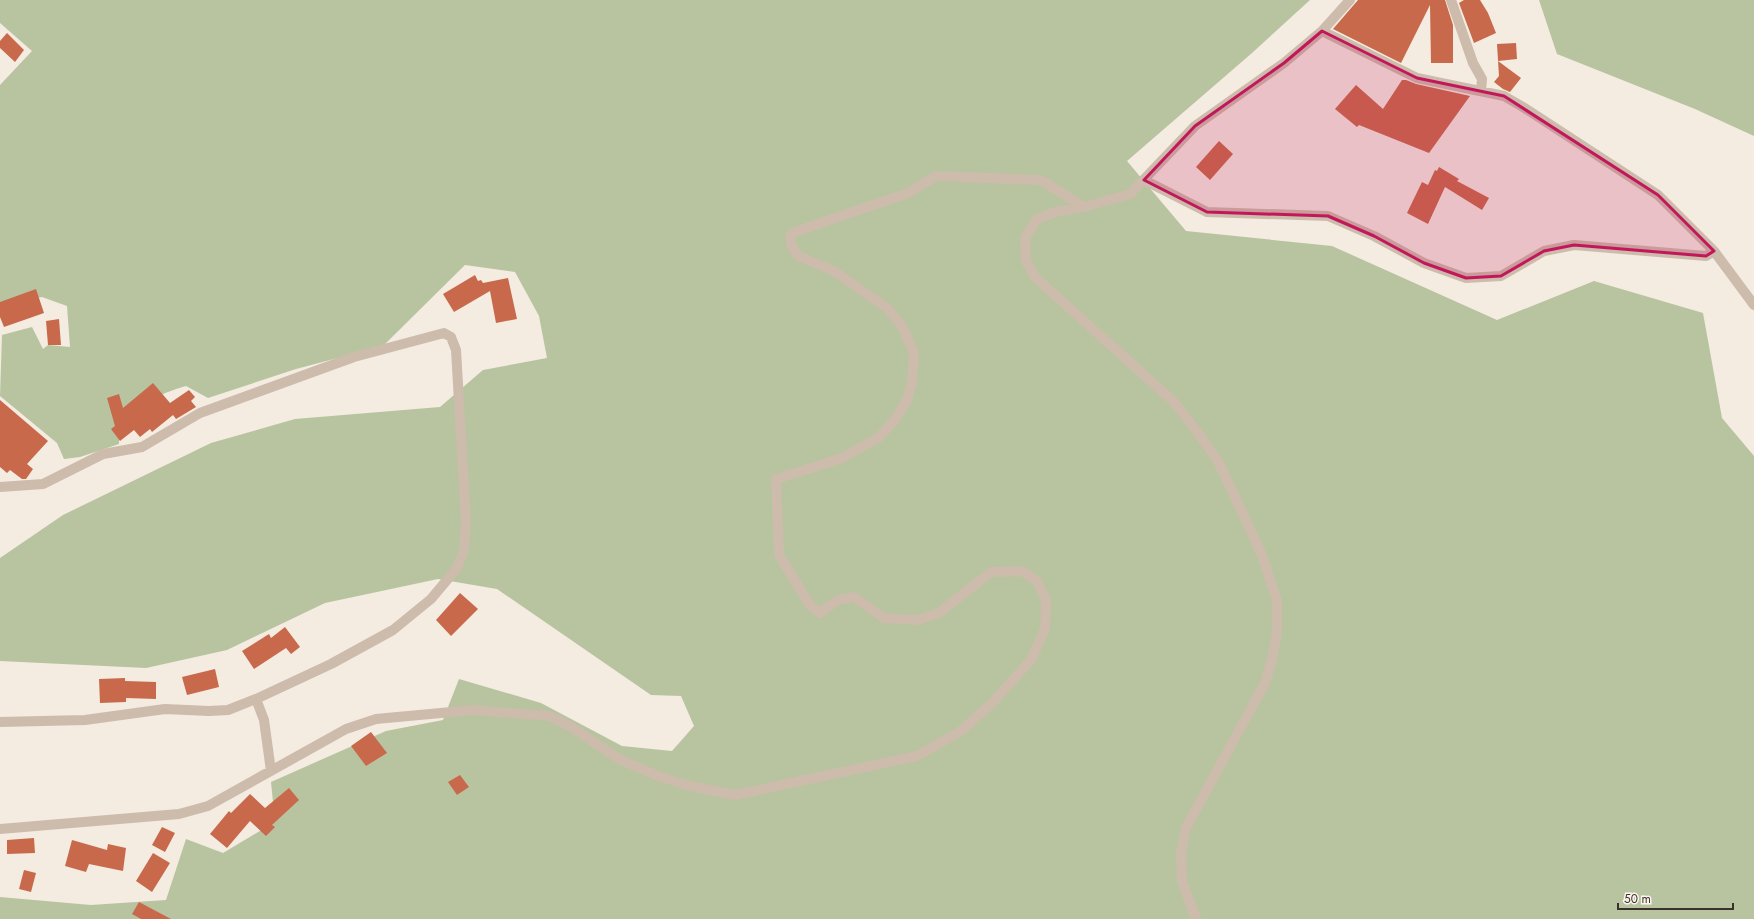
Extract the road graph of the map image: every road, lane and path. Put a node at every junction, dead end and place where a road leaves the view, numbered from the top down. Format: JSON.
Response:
{"nodes":[{"id":1,"x":1350,"y":0,"type":"edge"},
{"id":2,"x":1452,"y":0,"type":"edge"},
{"id":3,"x":1322,"y":31,"type":"junction"},
{"id":4,"x":1481,"y":91,"type":"junction"},
{"id":5,"x":1144,"y":180,"type":"junction"},
{"id":6,"x":1084,"y":207,"type":"junction"},
{"id":7,"x":1714,"y":251,"type":"junction"},
{"id":8,"x":1754,"y":305,"type":"edge"},
{"id":9,"x":0,"y":487,"type":"edge"},
{"id":10,"x":256,"y":699,"type":"junction"},
{"id":11,"x":0,"y":722,"type":"edge"},
{"id":12,"x":271,"y":771,"type":"junction"},
{"id":13,"x":0,"y":829,"type":"edge"},
{"id":14,"x":1196,"y":919,"type":"edge"}],
"edges":[{"from":1,"to":3,"type":"street"},
{"from":2,"to":4,"type":"street"},
{"from":3,"to":4,"type":"street"},
{"from":3,"to":5,"type":"street"},
{"from":4,"to":7,"type":"street"},
{"from":5,"to":6,"type":"street"},
{"from":5,"to":7,"type":"street"},
{"from":6,"to":12,"type":"street"},
{"from":6,"to":14,"type":"street"},
{"from":7,"to":8,"type":"street"},
{"from":9,"to":10,"type":"street"},
{"from":10,"to":11,"type":"street"},
{"from":10,"to":12,"type":"street"},
{"from":12,"to":13,"type":"street"}]}
